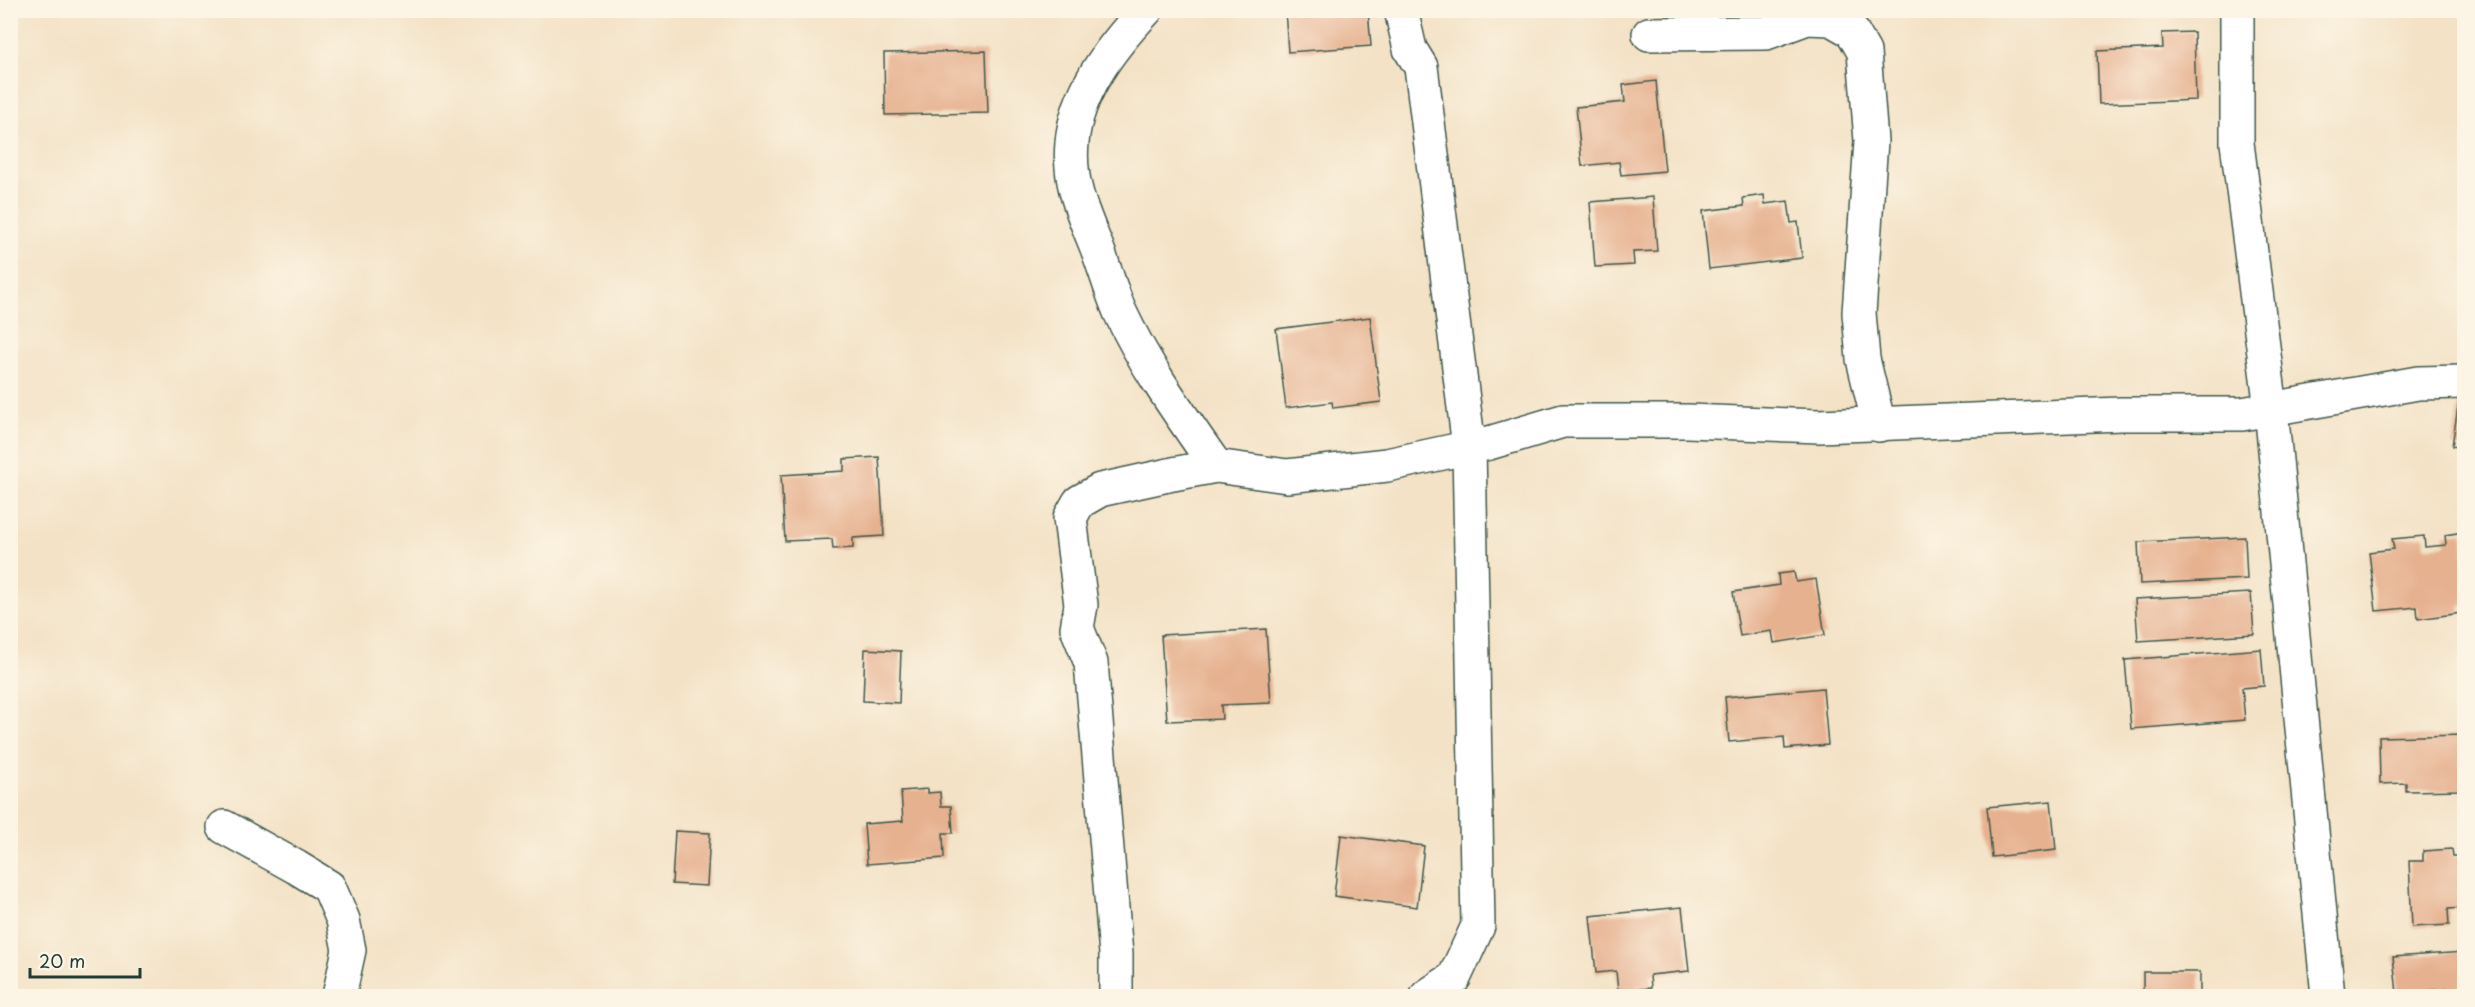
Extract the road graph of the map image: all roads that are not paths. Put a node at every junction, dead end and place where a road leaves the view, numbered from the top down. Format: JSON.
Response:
{"nodes":[{"id":1,"x":1146,"y":10,"type":"edge"},
{"id":2,"x":1401,"y":10,"type":"edge"},
{"id":3,"x":2237,"y":10,"type":"edge"},
{"id":4,"x":1649,"y":34,"type":"dead end"},
{"id":5,"x":2464,"y":382,"type":"edge"},
{"id":6,"x":2271,"y":409,"type":"junction"},
{"id":7,"x":1879,"y":425,"type":"junction"},
{"id":8,"x":1469,"y":447,"type":"junction"},
{"id":9,"x":1216,"y":466,"type":"junction"},
{"id":10,"x":224,"y":827,"type":"dead end"},
{"id":11,"x":339,"y":996,"type":"edge"},
{"id":12,"x":1116,"y":996,"type":"edge"},
{"id":13,"x":1427,"y":996,"type":"edge"},
{"id":14,"x":2328,"y":996,"type":"edge"}],
"edges":[{"from":1,"to":9,"type":"street"},
{"from":2,"to":8,"type":"street"},
{"from":3,"to":6,"type":"street"},
{"from":4,"to":7,"type":"street"},
{"from":5,"to":6,"type":"street"},
{"from":6,"to":7,"type":"street"},
{"from":6,"to":14,"type":"street"},
{"from":7,"to":8,"type":"street"},
{"from":8,"to":9,"type":"street"},
{"from":8,"to":13,"type":"street"},
{"from":9,"to":12,"type":"street"},
{"from":10,"to":11,"type":"street"}]}
